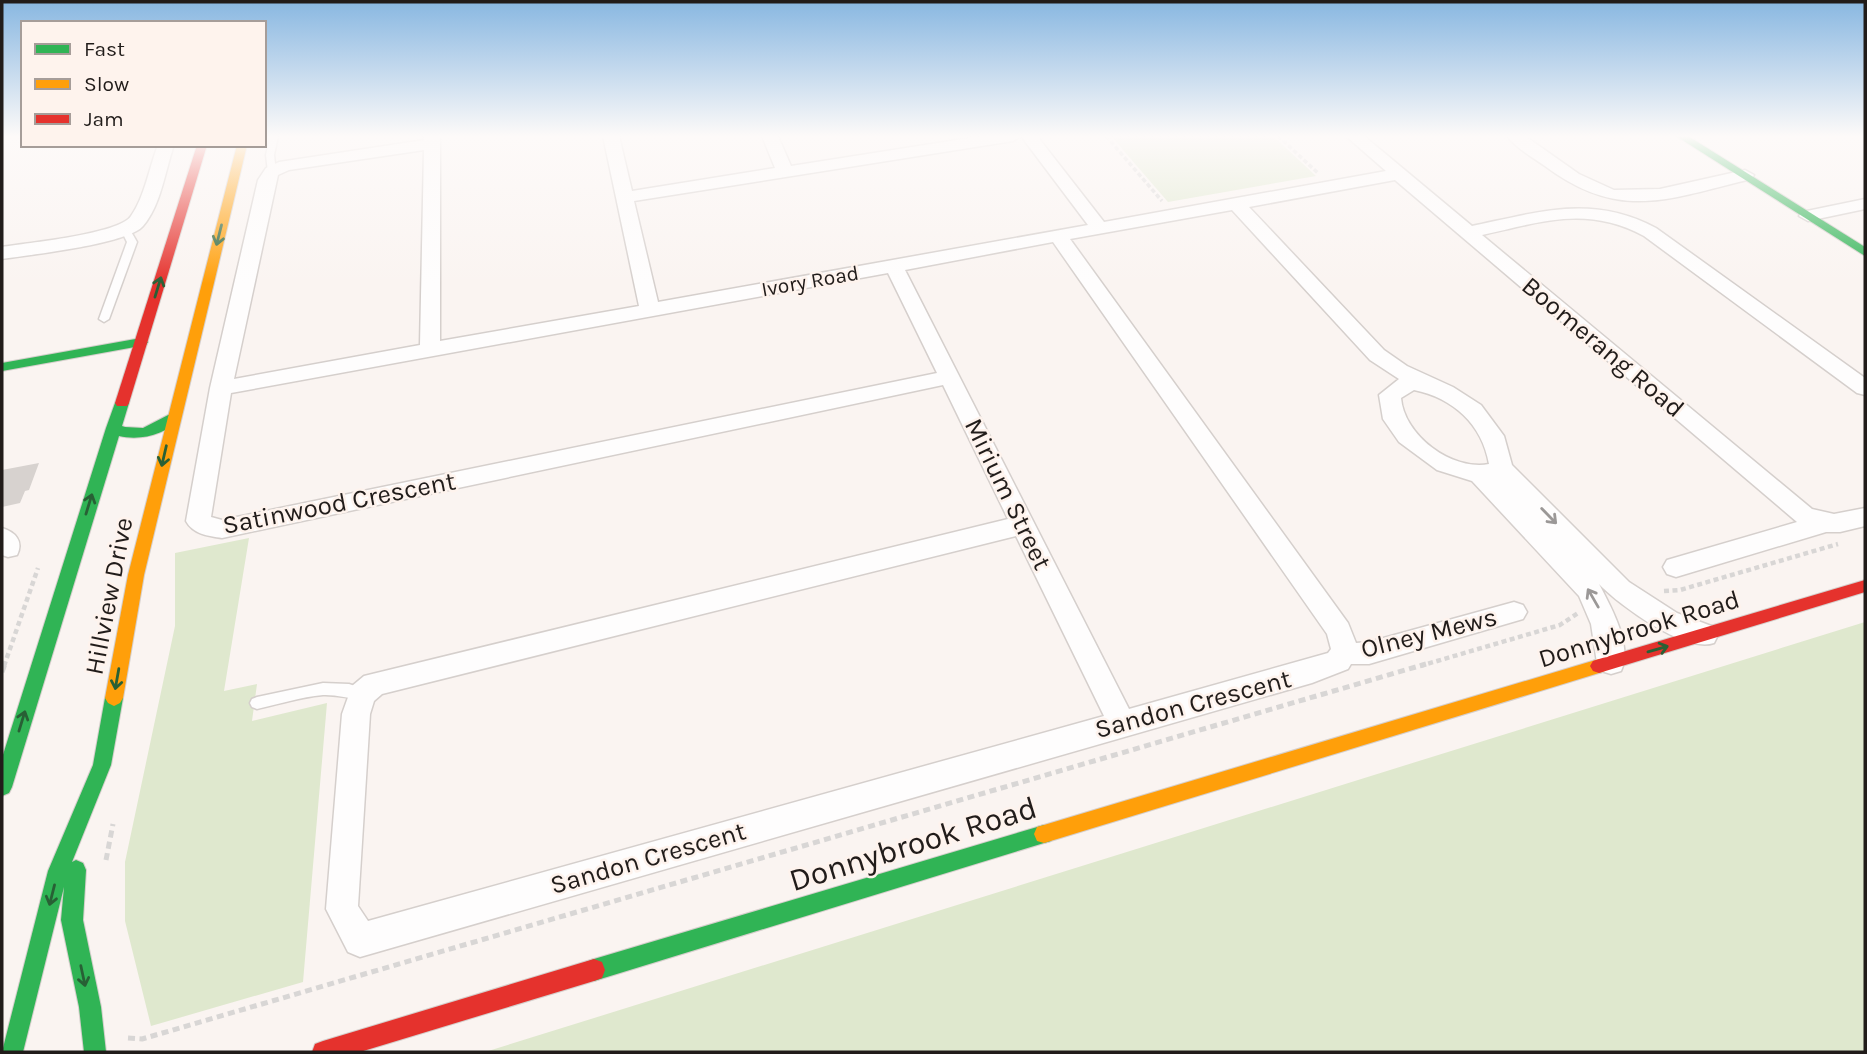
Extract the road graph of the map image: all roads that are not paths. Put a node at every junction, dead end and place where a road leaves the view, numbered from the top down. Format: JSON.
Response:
{"nodes":[{"id":1,"x":151,"y":185,"type":"edge"},
{"id":2,"x":190,"y":185,"type":"edge"},
{"id":3,"x":232,"y":185,"type":"edge"},
{"id":4,"x":266,"y":185,"type":"edge"},
{"id":5,"x":432,"y":185,"type":"edge"},
{"id":6,"x":623,"y":185,"type":"edge"},
{"id":7,"x":701,"y":185,"type":"edge"},
{"id":8,"x":1067,"y":185,"type":"edge"},
{"id":9,"x":1337,"y":185,"type":"edge"},
{"id":10,"x":1412,"y":185,"type":"edge"},
{"id":11,"x":1578,"y":185,"type":"edge"},
{"id":12,"x":1589,"y":185,"type":"edge"},
{"id":13,"x":1698,"y":185,"type":"edge"},
{"id":14,"x":1761,"y":185,"type":"edge"},
{"id":15,"x":1612,"y":195,"type":"junction"},
{"id":16,"x":1648,"y":196,"type":"junction"},
{"id":17,"x":626,"y":197,"type":"junction"},
{"id":18,"x":1589,"y":200,"type":"junction"},
{"id":19,"x":1237,"y":204,"type":"junction"},
{"id":20,"x":1865,"y":204,"type":"edge"},
{"id":21,"x":1632,"y":210,"type":"junction"},
{"id":22,"x":1567,"y":213,"type":"junction"},
{"id":23,"x":1609,"y":215,"type":"junction"},
{"id":24,"x":1811,"y":218,"type":"junction"},
{"id":25,"x":1100,"y":229,"type":"junction"},
{"id":26,"x":126,"y":230,"type":"junction"},
{"id":27,"x":1468,"y":232,"type":"junction"},
{"id":28,"x":1650,"y":232,"type":"junction"},
{"id":29,"x":1058,"y":236,"type":"junction"},
{"id":30,"x":1865,"y":246,"type":"edge"},
{"id":31,"x":1865,"y":252,"type":"edge"},
{"id":32,"x":2,"y":253,"type":"edge"},
{"id":33,"x":894,"y":266,"type":"junction"},
{"id":34,"x":650,"y":311,"type":"junction"},
{"id":35,"x":104,"y":319,"type":"dead end"},
{"id":36,"x":140,"y":348,"type":"junction"},
{"id":37,"x":430,"y":351,"type":"junction"},
{"id":38,"x":1377,"y":355,"type":"junction"},
{"id":39,"x":2,"y":367,"type":"edge"},
{"id":40,"x":2,"y":376,"type":"edge"},
{"id":41,"x":950,"y":377,"type":"junction"},
{"id":42,"x":1425,"y":384,"type":"junction"},
{"id":43,"x":221,"y":388,"type":"junction"},
{"id":44,"x":1865,"y":388,"type":"edge"},
{"id":45,"x":1390,"y":395,"type":"junction"},
{"id":46,"x":174,"y":417,"type":"junction"},
{"id":47,"x":113,"y":428,"type":"junction"},
{"id":48,"x":1490,"y":471,"type":"junction"},
{"id":49,"x":1865,"y":517,"type":"edge"},
{"id":50,"x":1822,"y":524,"type":"junction"},
{"id":51,"x":1023,"y":526,"type":"junction"},
{"id":52,"x":1676,"y":567,"type":"dead end"},
{"id":53,"x":1865,"y":586,"type":"edge"},
{"id":54,"x":1514,"y":612,"type":"dead end"},
{"id":55,"x":1772,"y":614,"type":"junction"},
{"id":56,"x":1705,"y":635,"type":"junction"},
{"id":57,"x":1734,"y":643,"type":"dead end"},
{"id":58,"x":1345,"y":651,"type":"junction"},
{"id":59,"x":1611,"y":663,"type":"junction"},
{"id":60,"x":1519,"y":690,"type":"junction"},
{"id":61,"x":1576,"y":691,"type":"dead end"},
{"id":62,"x":362,"y":694,"type":"junction"},
{"id":63,"x":257,"y":703,"type":"dead end"},
{"id":64,"x":1122,"y":723,"type":"junction"},
{"id":65,"x":102,"y":765,"type":"junction"},
{"id":66,"x":2,"y":787,"type":"edge"},
{"id":67,"x":12,"y":1052,"type":"edge"},
{"id":68,"x":95,"y":1052,"type":"edge"},
{"id":69,"x":323,"y":1052,"type":"edge"}],
"edges":[{"from":1,"to":26,"type":"street"},
{"from":36,"to":2,"type":"street","name":"Hillview Drive","one_way":true},
{"from":3,"to":46,"type":"street","name":"Hillview Drive","one_way":true},
{"from":4,"to":43,"type":"street","name":"Satinwood Crescent"},
{"from":5,"to":37,"type":"street"},
{"from":6,"to":17,"type":"street"},
{"from":7,"to":17,"type":"street"},
{"from":8,"to":25,"type":"street"},
{"from":9,"to":19,"type":"street","name":"Ivory Road"},
{"from":10,"to":27,"type":"street","name":"Boomerang Road"},
{"from":11,"to":18,"type":"street"},
{"from":12,"to":15,"type":"street"},
{"from":13,"to":16,"type":"street"},
{"from":14,"to":24,"type":"street"},
{"from":15,"to":16,"type":"street"},
{"from":15,"to":18,"type":"street"},
{"from":15,"to":21,"type":"street"},
{"from":16,"to":21,"type":"street"},
{"from":17,"to":34,"type":"street"},
{"from":18,"to":22,"type":"street"},
{"from":18,"to":23,"type":"street"},
{"from":19,"to":25,"type":"street","name":"Ivory Road"},
{"from":19,"to":38,"type":"street"},
{"from":20,"to":24,"type":"street"},
{"from":21,"to":23,"type":"street"},
{"from":21,"to":28,"type":"street"},
{"from":22,"to":23,"type":"street"},
{"from":22,"to":27,"type":"street"},
{"from":23,"to":28,"type":"street"},
{"from":24,"to":30,"type":"street"},
{"from":24,"to":31,"type":"street"},
{"from":25,"to":29,"type":"street","name":"Ivory Road"},
{"from":26,"to":32,"type":"street"},
{"from":26,"to":35,"type":"lane"},
{"from":27,"to":50,"type":"street","name":"Boomerang Road"},
{"from":28,"to":44,"type":"street"},
{"from":29,"to":33,"type":"street","name":"Ivory Road"},
{"from":29,"to":58,"type":"street"},
{"from":33,"to":34,"type":"street","name":"Ivory Road"},
{"from":33,"to":41,"type":"street","name":"Mirium Street"},
{"from":34,"to":37,"type":"street","name":"Ivory Road"},
{"from":36,"to":39,"type":"street"},
{"from":36,"to":40,"type":"street"},
{"from":36,"to":47,"type":"street","name":"Hillview Drive"},
{"from":37,"to":43,"type":"street","name":"Ivory Road"},
{"from":38,"to":42,"type":"street"},
{"from":38,"to":45,"type":"street"},
{"from":41,"to":43,"type":"street","name":"Satinwood Crescent"},
{"from":41,"to":51,"type":"street","name":"Mirium Street"},
{"from":42,"to":45,"type":"street"},
{"from":42,"to":48,"type":"street"},
{"from":45,"to":48,"type":"street"},
{"from":46,"to":47,"type":"street"},
{"from":46,"to":65,"type":"street","name":"Hillview Drive","one_way":true},
{"from":66,"to":47,"type":"street","name":"Hillview Drive","one_way":true},
{"from":48,"to":56,"type":"street","one_way":true},
{"from":59,"to":48,"type":"street","one_way":true},
{"from":49,"to":50,"type":"street"},
{"from":50,"to":52,"type":"street"},
{"from":51,"to":62,"type":"street"},
{"from":51,"to":64,"type":"street","name":"Mirium Street"},
{"from":53,"to":55,"type":"street","name":"Donnybrook Road"},
{"from":54,"to":58,"type":"street","name":"Olney Mews"},
{"from":55,"to":56,"type":"street","name":"Donnybrook Road"},
{"from":55,"to":57,"type":"street","name":"Donnybrook Road"},
{"from":59,"to":56,"type":"street","name":"Donnybrook Road","one_way":true},
{"from":58,"to":64,"type":"street","name":"Sandon Crescent"},
{"from":59,"to":60,"type":"street","name":"Donnybrook Road"},
{"from":60,"to":61,"type":"street","name":"Donnybrook Road"},
{"from":60,"to":69,"type":"street","name":"Donnybrook Road"},
{"from":62,"to":63,"type":"lane"},
{"from":62,"to":64,"type":"street","name":"Sandon Crescent"},
{"from":65,"to":67,"type":"street","name":"Hillview Drive","one_way":true},
{"from":65,"to":68,"type":"street","one_way":true}]}
